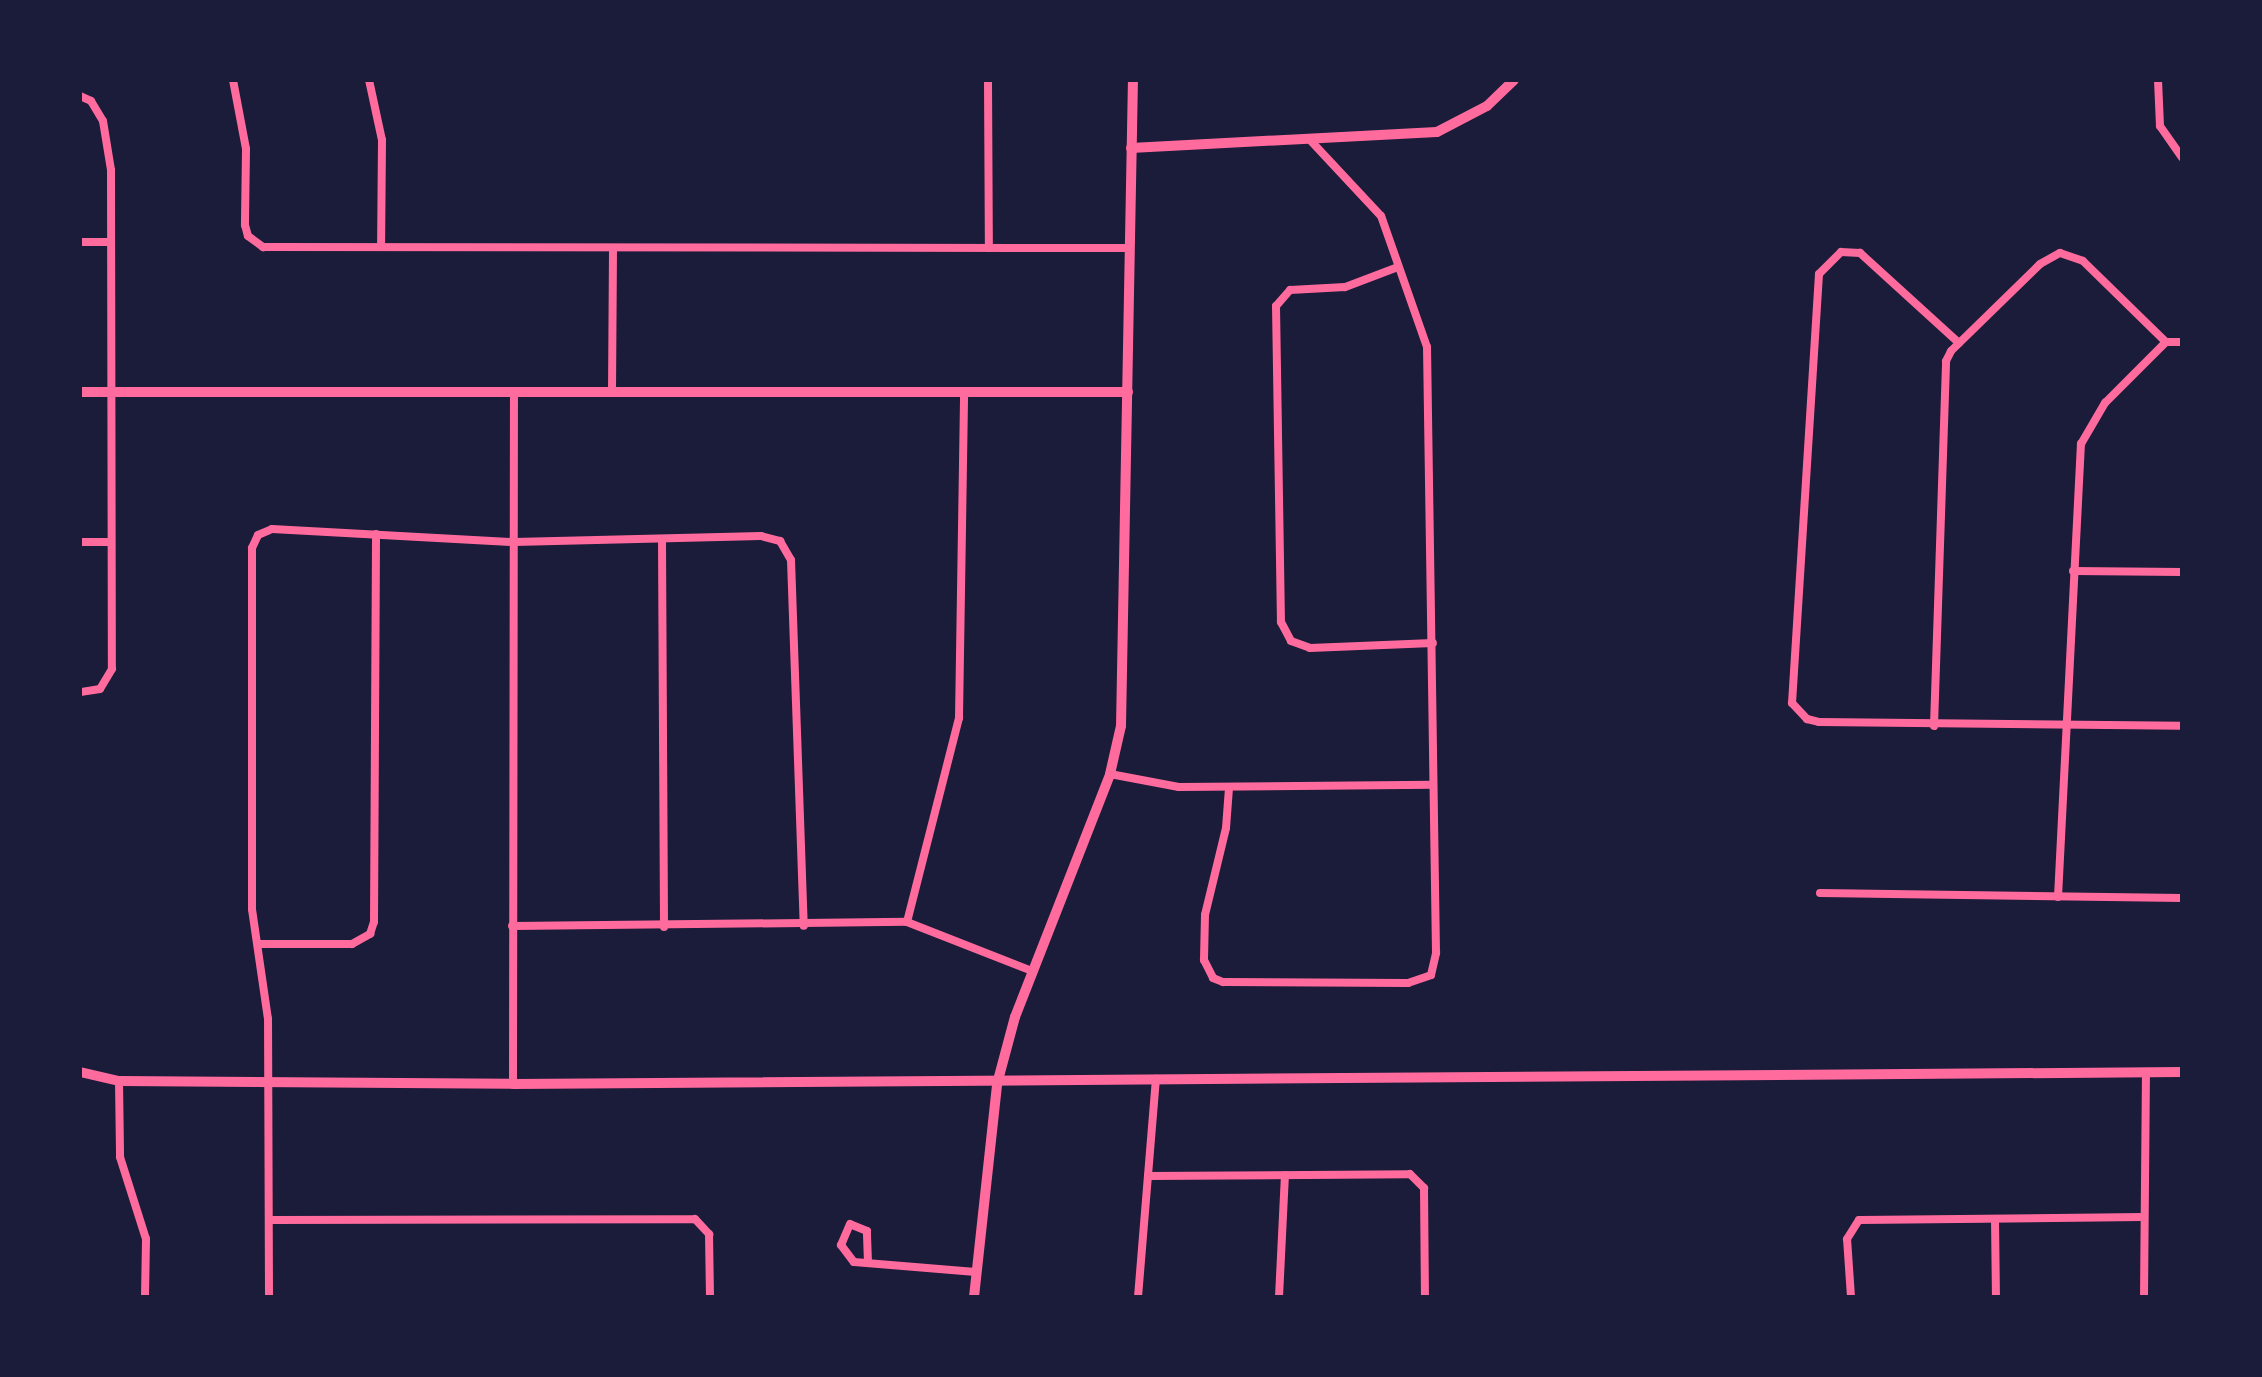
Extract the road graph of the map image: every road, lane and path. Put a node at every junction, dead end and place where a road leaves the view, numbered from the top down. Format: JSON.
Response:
{"nodes":[{"id":1,"x":233,"y":80,"type":"edge"},
{"id":2,"x":370,"y":80,"type":"edge"},
{"id":3,"x":988,"y":80,"type":"edge"},
{"id":4,"x":1132,"y":80,"type":"edge"},
{"id":5,"x":1514,"y":80,"type":"edge"},
{"id":6,"x":2158,"y":80,"type":"edge"},
{"id":7,"x":80,"y":96,"type":"edge"},
{"id":8,"x":1311,"y":141,"type":"junction"},
{"id":9,"x":1132,"y":148,"type":"junction"},
{"id":10,"x":2182,"y":157,"type":"edge"},
{"id":11,"x":80,"y":242,"type":"edge"},
{"id":12,"x":111,"y":242,"type":"junction"},
{"id":13,"x":382,"y":247,"type":"junction"},
{"id":14,"x":613,"y":248,"type":"junction"},
{"id":15,"x":990,"y":248,"type":"junction"},
{"id":16,"x":1130,"y":248,"type":"junction"},
{"id":17,"x":1398,"y":266,"type":"junction"},
{"id":18,"x":1958,"y":342,"type":"junction"},
{"id":19,"x":2166,"y":342,"type":"junction"},
{"id":20,"x":2182,"y":342,"type":"edge"},
{"id":21,"x":80,"y":392,"type":"edge"},
{"id":22,"x":110,"y":392,"type":"junction"},
{"id":23,"x":514,"y":392,"type":"junction"},
{"id":24,"x":612,"y":392,"type":"junction"},
{"id":25,"x":1128,"y":392,"type":"junction"},
{"id":26,"x":964,"y":394,"type":"junction"},
{"id":27,"x":376,"y":534,"type":"junction"},
{"id":28,"x":662,"y":541,"type":"junction"},
{"id":29,"x":80,"y":542,"type":"edge"},
{"id":30,"x":111,"y":542,"type":"junction"},
{"id":31,"x":514,"y":542,"type":"junction"},
{"id":32,"x":2073,"y":571,"type":"junction"},
{"id":33,"x":2182,"y":572,"type":"edge"},
{"id":34,"x":1433,"y":643,"type":"junction"},
{"id":35,"x":80,"y":692,"type":"edge"},
{"id":36,"x":1934,"y":726,"type":"junction"},
{"id":37,"x":2182,"y":726,"type":"edge"},
{"id":38,"x":2066,"y":727,"type":"junction"},
{"id":39,"x":1110,"y":774,"type":"junction"},
{"id":40,"x":1434,"y":785,"type":"junction"},
{"id":41,"x":1229,"y":788,"type":"junction"},
{"id":42,"x":1820,"y":892,"type":"dead end"},
{"id":43,"x":2058,"y":897,"type":"junction"},
{"id":44,"x":2182,"y":898,"type":"edge"},
{"id":45,"x":906,"y":922,"type":"junction"},
{"id":46,"x":512,"y":926,"type":"junction"},
{"id":47,"x":804,"y":926,"type":"junction"},
{"id":48,"x":664,"y":927,"type":"junction"},
{"id":49,"x":258,"y":944,"type":"junction"},
{"id":50,"x":1032,"y":972,"type":"junction"},
{"id":51,"x":80,"y":1072,"type":"edge"},
{"id":52,"x":2182,"y":1072,"type":"edge"},
{"id":53,"x":2146,"y":1073,"type":"junction"},
{"id":54,"x":1156,"y":1079,"type":"junction"},
{"id":55,"x":119,"y":1081,"type":"junction"},
{"id":56,"x":269,"y":1081,"type":"junction"},
{"id":57,"x":513,"y":1084,"type":"junction"},
{"id":58,"x":997,"y":1084,"type":"junction"},
{"id":59,"x":1285,"y":1175,"type":"junction"},
{"id":60,"x":1148,"y":1176,"type":"junction"},
{"id":61,"x":2143,"y":1216,"type":"junction"},
{"id":62,"x":1995,"y":1218,"type":"junction"},
{"id":63,"x":270,"y":1220,"type":"junction"},
{"id":64,"x":868,"y":1262,"type":"junction"},
{"id":65,"x":976,"y":1272,"type":"junction"},
{"id":66,"x":145,"y":1297,"type":"edge"},
{"id":67,"x":269,"y":1297,"type":"edge"},
{"id":68,"x":710,"y":1297,"type":"edge"},
{"id":69,"x":974,"y":1297,"type":"edge"},
{"id":70,"x":1138,"y":1297,"type":"edge"},
{"id":71,"x":1279,"y":1297,"type":"edge"},
{"id":72,"x":1425,"y":1297,"type":"edge"},
{"id":73,"x":1851,"y":1297,"type":"edge"},
{"id":74,"x":1996,"y":1297,"type":"edge"},
{"id":75,"x":2144,"y":1297,"type":"edge"}],
"edges":[{"from":1,"to":13,"type":"street"},
{"from":2,"to":13,"type":"street"},
{"from":3,"to":15,"type":"street"},
{"from":4,"to":9,"type":"street"},
{"from":5,"to":8,"type":"street"},
{"from":6,"to":10,"type":"street"},
{"from":7,"to":12,"type":"street"},
{"from":8,"to":9,"type":"street"},
{"from":8,"to":17,"type":"street"},
{"from":9,"to":16,"type":"street"},
{"from":11,"to":12,"type":"street"},
{"from":12,"to":22,"type":"street"},
{"from":13,"to":14,"type":"street"},
{"from":14,"to":15,"type":"street"},
{"from":14,"to":24,"type":"street"},
{"from":15,"to":16,"type":"street"},
{"from":16,"to":25,"type":"street"},
{"from":17,"to":34,"type":"street"},
{"from":17,"to":34,"type":"street"},
{"from":18,"to":19,"type":"street"},
{"from":18,"to":36,"type":"street"},
{"from":18,"to":36,"type":"street"},
{"from":19,"to":20,"type":"street"},
{"from":19,"to":32,"type":"street"},
{"from":21,"to":22,"type":"street"},
{"from":22,"to":23,"type":"street"},
{"from":22,"to":30,"type":"street"},
{"from":23,"to":24,"type":"street"},
{"from":23,"to":31,"type":"street"},
{"from":24,"to":26,"type":"street"},
{"from":25,"to":26,"type":"street"},
{"from":25,"to":39,"type":"street"},
{"from":26,"to":45,"type":"street"},
{"from":27,"to":31,"type":"street"},
{"from":27,"to":49,"type":"street"},
{"from":27,"to":49,"type":"street"},
{"from":28,"to":31,"type":"street"},
{"from":28,"to":47,"type":"street"},
{"from":28,"to":48,"type":"street"},
{"from":29,"to":30,"type":"street"},
{"from":30,"to":35,"type":"street"},
{"from":31,"to":46,"type":"street"},
{"from":32,"to":33,"type":"street"},
{"from":32,"to":38,"type":"street"},
{"from":34,"to":40,"type":"street"},
{"from":36,"to":38,"type":"street"},
{"from":37,"to":38,"type":"street"},
{"from":38,"to":43,"type":"street"},
{"from":39,"to":41,"type":"street"},
{"from":39,"to":50,"type":"street"},
{"from":40,"to":41,"type":"street"},
{"from":40,"to":41,"type":"street"},
{"from":42,"to":43,"type":"street"},
{"from":43,"to":44,"type":"street"},
{"from":45,"to":47,"type":"street"},
{"from":45,"to":50,"type":"street"},
{"from":46,"to":48,"type":"street"},
{"from":46,"to":57,"type":"street"},
{"from":47,"to":48,"type":"street"},
{"from":49,"to":56,"type":"street"},
{"from":50,"to":58,"type":"street"},
{"from":51,"to":55,"type":"street"},
{"from":52,"to":53,"type":"street"},
{"from":53,"to":54,"type":"street"},
{"from":53,"to":61,"type":"street"},
{"from":54,"to":58,"type":"street"},
{"from":54,"to":60,"type":"street"},
{"from":55,"to":56,"type":"street"},
{"from":55,"to":66,"type":"street"},
{"from":56,"to":57,"type":"street"},
{"from":56,"to":63,"type":"street"},
{"from":57,"to":58,"type":"street"},
{"from":58,"to":65,"type":"street"},
{"from":59,"to":60,"type":"street"},
{"from":59,"to":71,"type":"street"},
{"from":59,"to":72,"type":"street"},
{"from":60,"to":70,"type":"street"},
{"from":61,"to":62,"type":"street"},
{"from":61,"to":75,"type":"street"},
{"from":62,"to":73,"type":"street"},
{"from":62,"to":74,"type":"street"},
{"from":63,"to":67,"type":"street"},
{"from":63,"to":68,"type":"street"},
{"from":64,"to":64,"type":"street"},
{"from":64,"to":65,"type":"street"},
{"from":65,"to":69,"type":"street"}]}
